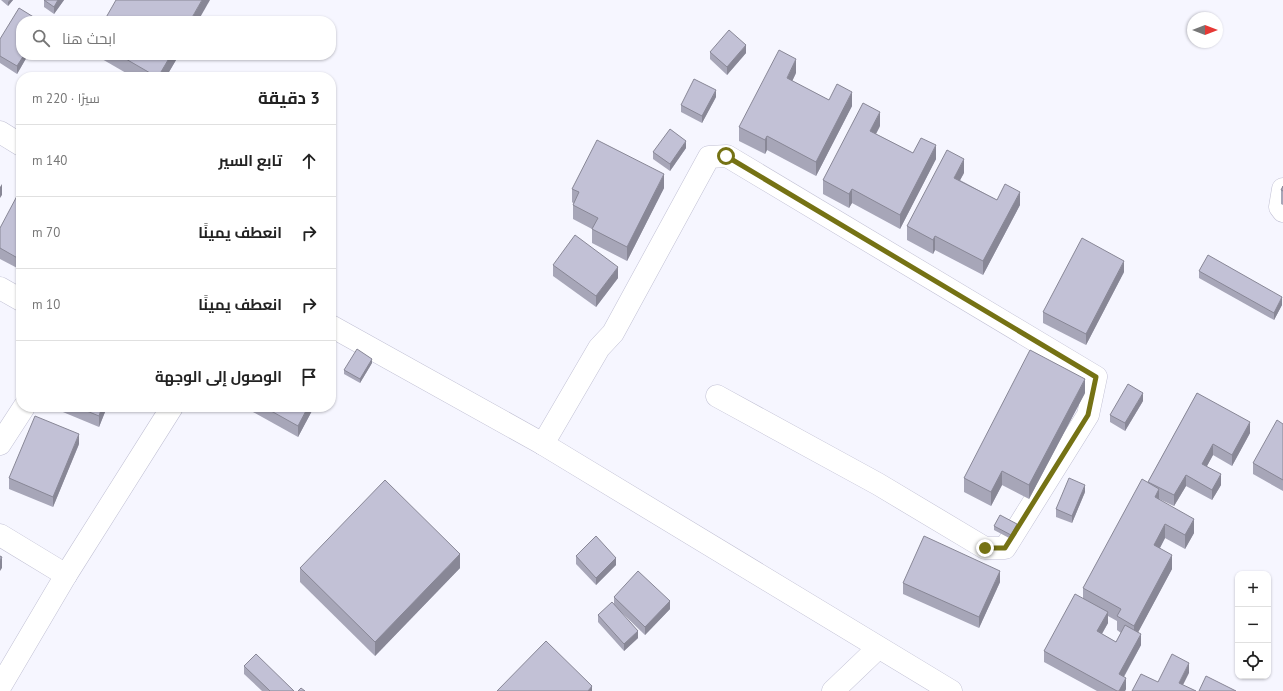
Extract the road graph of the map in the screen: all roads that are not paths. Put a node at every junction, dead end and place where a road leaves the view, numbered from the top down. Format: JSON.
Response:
{"nodes":[{"id":1,"x":0,"y":132,"type":"edge"},
{"id":2,"x":16,"y":142,"type":"edge"},
{"id":3,"x":1283,"y":189,"type":"edge"},
{"id":4,"x":1283,"y":211,"type":"edge"},
{"id":5,"x":0,"y":288,"type":"edge"},
{"id":6,"x":16,"y":297,"type":"edge"},
{"id":7,"x":336,"y":329,"type":"edge"},
{"id":8,"x":717,"y":396,"type":"dead end"},
{"id":9,"x":169,"y":412,"type":"edge"},
{"id":10,"x":12,"y":415,"type":"edge"},
{"id":11,"x":0,"y":444,"type":"edge"},
{"id":12,"x":543,"y":444,"type":"junction"},
{"id":13,"x":0,"y":535,"type":"edge"},
{"id":14,"x":66,"y":575,"type":"junction"},
{"id":15,"x":878,"y":648,"type":"junction"},
{"id":16,"x":2,"y":678,"type":"edge"},
{"id":17,"x":833,"y":691,"type":"edge"},
{"id":18,"x":951,"y":691,"type":"edge"}],
"edges":[{"from":1,"to":2,"type":"street"},
{"from":3,"to":4,"type":"street"},
{"from":5,"to":6,"type":"street"},
{"from":7,"to":12,"type":"street"},
{"from":8,"to":12,"type":"street"},
{"from":9,"to":14,"type":"street"},
{"from":10,"to":11,"type":"street"},
{"from":12,"to":15,"type":"street"},
{"from":13,"to":14,"type":"street"},
{"from":14,"to":16,"type":"street"},
{"from":15,"to":17,"type":"street"},
{"from":15,"to":18,"type":"street"}]}
